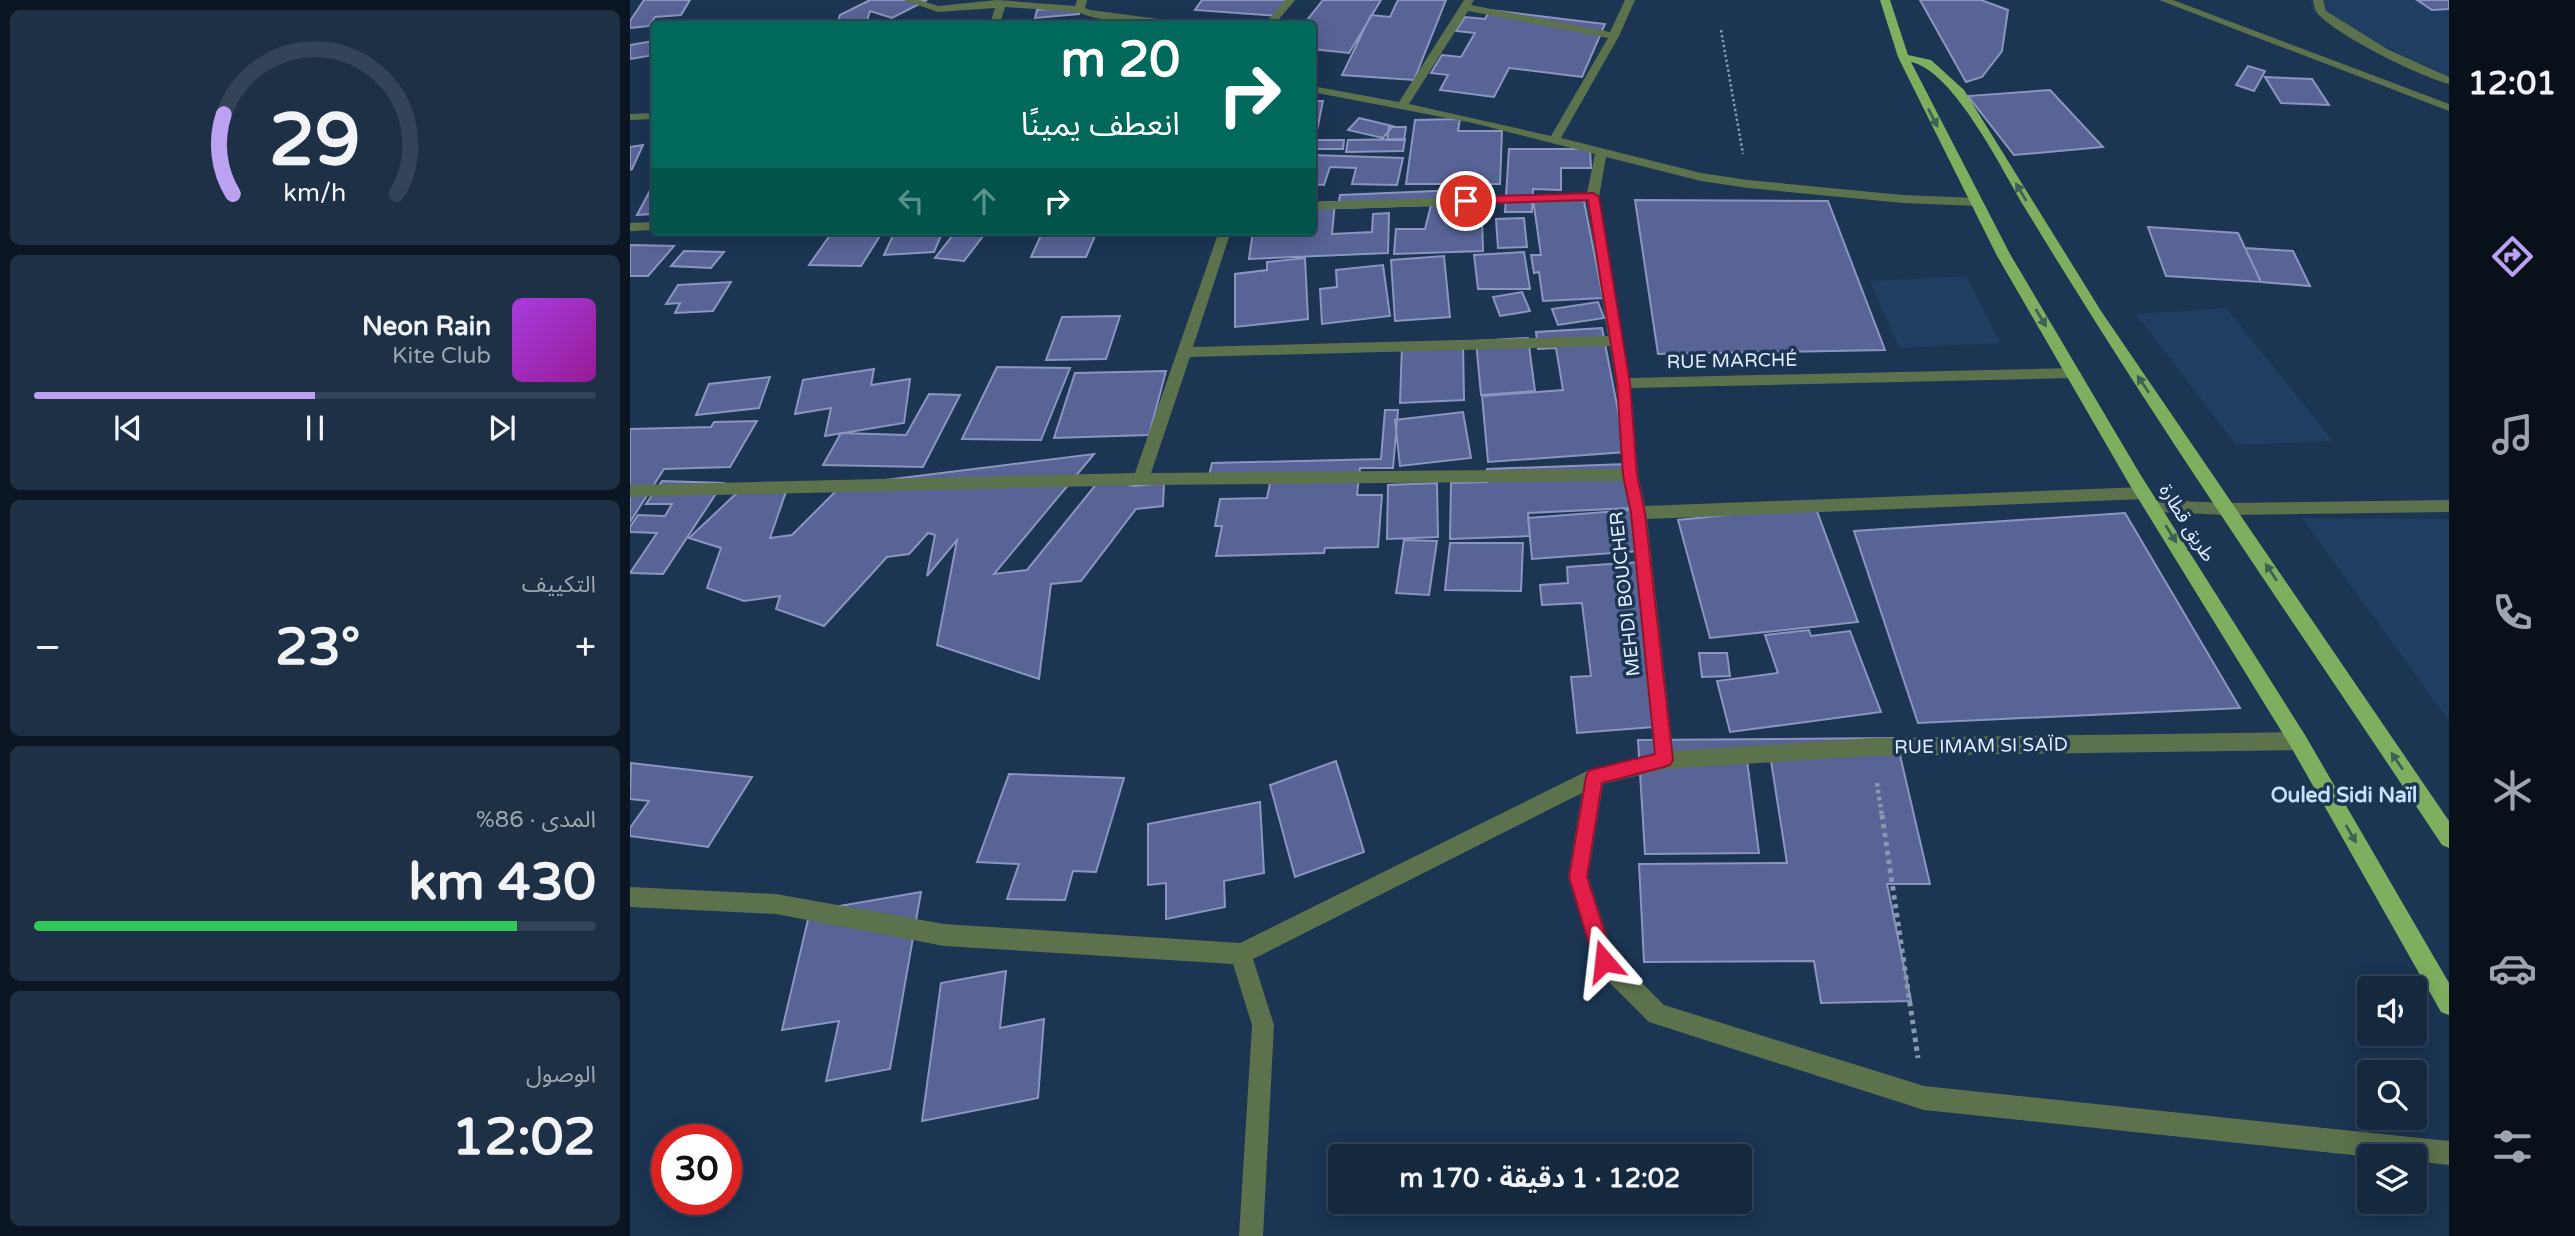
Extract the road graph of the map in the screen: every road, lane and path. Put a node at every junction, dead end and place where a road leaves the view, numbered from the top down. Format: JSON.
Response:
{"nodes":[{"id":1,"x":908,"y":0,"type":"edge"},
{"id":2,"x":1290,"y":0,"type":"edge"},
{"id":3,"x":1630,"y":0,"type":"edge"},
{"id":4,"x":1885,"y":0,"type":"edge"},
{"id":5,"x":2164,"y":0,"type":"edge"},
{"id":6,"x":2318,"y":0,"type":"edge"},
{"id":7,"x":1002,"y":2,"type":"edge"},
{"id":8,"x":1467,"y":4,"type":"edge"},
{"id":9,"x":1081,"y":5,"type":"edge"},
{"id":10,"x":996,"y":21,"type":"edge"},
{"id":11,"x":1159,"y":21,"type":"edge"},
{"id":12,"x":1272,"y":21,"type":"edge"},
{"id":13,"x":1721,"y":30,"type":"dead end"},
{"id":14,"x":1614,"y":36,"type":"junction"},
{"id":15,"x":1903,"y":57,"type":"junction"},
{"id":16,"x":2449,"y":81,"type":"edge"},
{"id":17,"x":1316,"y":90,"type":"edge"},
{"id":18,"x":1404,"y":104,"type":"junction"},
{"id":19,"x":2449,"y":108,"type":"edge"},
{"id":20,"x":651,"y":116,"type":"edge"},
{"id":21,"x":630,"y":117,"type":"edge"},
{"id":22,"x":1554,"y":140,"type":"junction"},
{"id":23,"x":1601,"y":152,"type":"junction"},
{"id":24,"x":1748,"y":184,"type":"junction"},
{"id":25,"x":1593,"y":197,"type":"junction"},
{"id":26,"x":1977,"y":202,"type":"junction"},
{"id":27,"x":1316,"y":206,"type":"edge"},
{"id":28,"x":651,"y":226,"type":"edge"},
{"id":29,"x":630,"y":227,"type":"edge"},
{"id":30,"x":1224,"y":235,"type":"edge"},
{"id":31,"x":1618,"y":341,"type":"junction"},
{"id":32,"x":1185,"y":352,"type":"junction"},
{"id":33,"x":2074,"y":373,"type":"junction"},
{"id":34,"x":1623,"y":383,"type":"junction"},
{"id":35,"x":1630,"y":475,"type":"junction"},
{"id":36,"x":1142,"y":478,"type":"junction"},
{"id":37,"x":630,"y":491,"type":"edge"},
{"id":38,"x":2149,"y":500,"type":"junction"},
{"id":39,"x":2449,"y":506,"type":"edge"},
{"id":40,"x":2228,"y":509,"type":"junction"},
{"id":41,"x":1638,"y":513,"type":"junction"},
{"id":42,"x":2298,"y":741,"type":"junction"},
{"id":43,"x":1872,"y":747,"type":"junction"},
{"id":44,"x":1664,"y":760,"type":"junction"},
{"id":45,"x":1594,"y":777,"type":"junction"},
{"id":46,"x":2449,"y":838,"type":"edge"},
{"id":47,"x":630,"y":897,"type":"edge"},
{"id":48,"x":1241,"y":954,"type":"junction"},
{"id":49,"x":2449,"y":1004,"type":"edge"},
{"id":50,"x":1924,"y":1098,"type":"junction"},
{"id":51,"x":2449,"y":1153,"type":"edge"},
{"id":52,"x":1251,"y":1236,"type":"edge"}],
"edges":[{"from":1,"to":7,"type":"street"},
{"from":2,"to":12,"type":"street"},
{"from":3,"to":14,"type":"street"},
{"from":4,"to":15,"type":"main road","name":"طريق قطارة"},
{"from":5,"to":19,"type":"street"},
{"from":6,"to":16,"type":"street"},
{"from":7,"to":9,"type":"street"},
{"from":7,"to":10,"type":"street"},
{"from":8,"to":14,"type":"street"},
{"from":8,"to":18,"type":"street"},
{"from":9,"to":11,"type":"street"},
{"from":13,"to":24,"type":"path"},
{"from":14,"to":22,"type":"street"},
{"from":15,"to":26,"type":"main road","name":"طريق قطارة","one_way":true},
{"from":40,"to":15,"type":"main road","name":"طريق قطارة","one_way":true},
{"from":17,"to":18,"type":"street"},
{"from":18,"to":22,"type":"street"},
{"from":20,"to":21,"type":"street"},
{"from":22,"to":23,"type":"street"},
{"from":23,"to":24,"type":"street"},
{"from":23,"to":25,"type":"street"},
{"from":24,"to":26,"type":"street"},
{"from":25,"to":27,"type":"street"},
{"from":25,"to":31,"type":"street"},
{"from":26,"to":33,"type":"main road","name":"طريق قطارة","one_way":true},
{"from":28,"to":29,"type":"street"},
{"from":30,"to":32,"type":"street"},
{"from":31,"to":32,"type":"street"},
{"from":31,"to":34,"type":"street"},
{"from":32,"to":36,"type":"street"},
{"from":33,"to":34,"type":"street","name":"RUE MARCHÉ"},
{"from":33,"to":38,"type":"main road","name":"طريق قطارة"},
{"from":34,"to":35,"type":"street","name":"MEHDI BOUCHER"},
{"from":35,"to":36,"type":"street"},
{"from":35,"to":41,"type":"street","name":"MEHDI BOUCHER"},
{"from":36,"to":37,"type":"street"},
{"from":38,"to":40,"type":"street"},
{"from":38,"to":41,"type":"street"},
{"from":38,"to":42,"type":"main road","name":"طريق قطارة","one_way":true},
{"from":39,"to":40,"type":"street"},
{"from":46,"to":40,"type":"main road","name":"طريق قطارة","one_way":true},
{"from":41,"to":44,"type":"street","name":"MEHDI BOUCHER"},
{"from":42,"to":43,"type":"street","name":"RUE IMAM SI SAÏD"},
{"from":42,"to":49,"type":"main road","name":"طريق قطارة","one_way":true},
{"from":43,"to":44,"type":"street","name":"RUE IMAM SI SAÏD"},
{"from":43,"to":50,"type":"path"},
{"from":44,"to":45,"type":"street","name":"RUE IMAM SI SAÏD"},
{"from":45,"to":48,"type":"street","name":"RUE IMAM SI SAÏD"},
{"from":45,"to":50,"type":"street"},
{"from":47,"to":48,"type":"street"},
{"from":48,"to":52,"type":"street"},
{"from":50,"to":51,"type":"street"}]}
